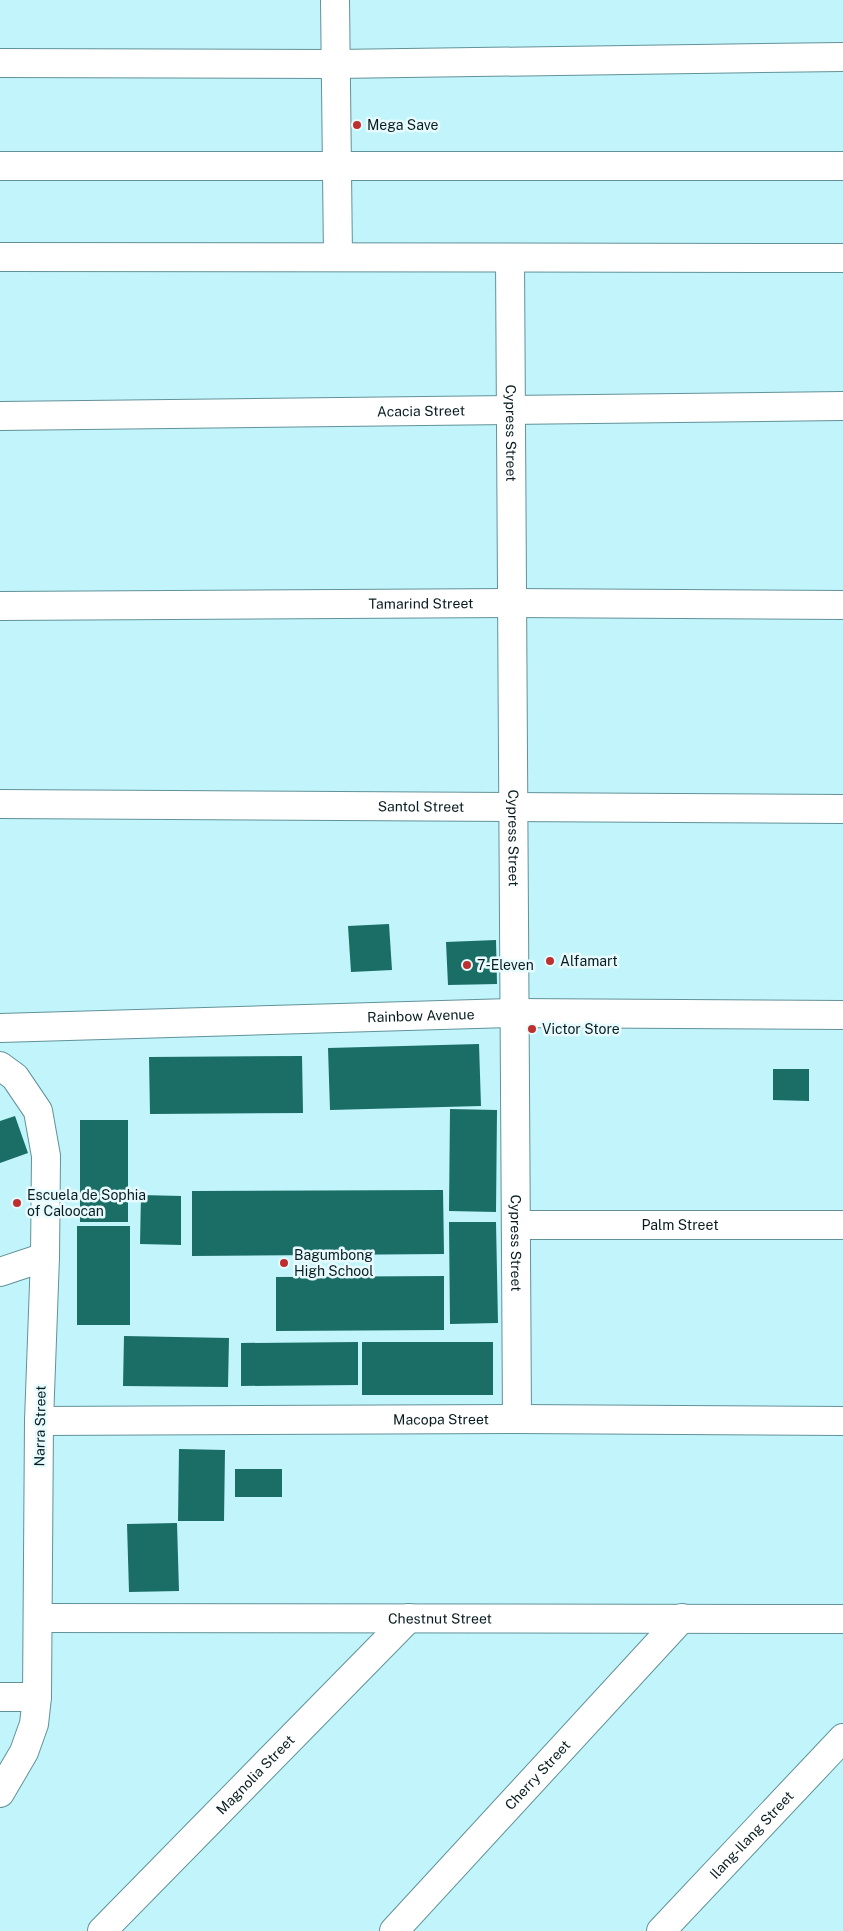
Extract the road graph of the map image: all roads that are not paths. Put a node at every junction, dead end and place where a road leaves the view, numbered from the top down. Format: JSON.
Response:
{"nodes":[{"id":1,"x":335,"y":0,"type":"edge"},
{"id":2,"x":843,"y":57,"type":"edge"},
{"id":3,"x":0,"y":64,"type":"edge"},
{"id":4,"x":336,"y":64,"type":"junction"},
{"id":5,"x":0,"y":166,"type":"edge"},
{"id":6,"x":337,"y":166,"type":"junction"},
{"id":7,"x":843,"y":166,"type":"edge"},
{"id":8,"x":0,"y":257,"type":"edge"},
{"id":9,"x":338,"y":257,"type":"junction"},
{"id":10,"x":510,"y":258,"type":"junction"},
{"id":11,"x":843,"y":258,"type":"edge"},
{"id":12,"x":843,"y":406,"type":"edge"},
{"id":13,"x":511,"y":409,"type":"junction"},
{"id":14,"x":0,"y":416,"type":"edge"},
{"id":15,"x":512,"y":603,"type":"junction"},
{"id":16,"x":843,"y":605,"type":"edge"},
{"id":17,"x":0,"y":606,"type":"edge"},
{"id":18,"x":0,"y":804,"type":"edge"},
{"id":19,"x":513,"y":806,"type":"junction"},
{"id":20,"x":843,"y":809,"type":"edge"},
{"id":21,"x":514,"y":1013,"type":"junction"},
{"id":22,"x":843,"y":1015,"type":"edge"},
{"id":23,"x":0,"y":1028,"type":"edge"},
{"id":24,"x":0,"y":1066,"type":"edge"},
{"id":25,"x":516,"y":1225,"type":"junction"},
{"id":26,"x":843,"y":1225,"type":"edge"},
{"id":27,"x":45,"y":1258,"type":"junction"},
{"id":28,"x":0,"y":1272,"type":"edge"},
{"id":29,"x":517,"y":1419,"type":"junction"},
{"id":30,"x":39,"y":1421,"type":"junction"},
{"id":31,"x":843,"y":1421,"type":"edge"},
{"id":32,"x":38,"y":1618,"type":"junction"},
{"id":33,"x":409,"y":1618,"type":"junction"},
{"id":34,"x":682,"y":1618,"type":"junction"},
{"id":35,"x":843,"y":1619,"type":"edge"},
{"id":36,"x":0,"y":1697,"type":"edge"},
{"id":37,"x":37,"y":1697,"type":"junction"},
{"id":38,"x":843,"y":1738,"type":"edge"},
{"id":39,"x":0,"y":1793,"type":"edge"},
{"id":40,"x":102,"y":1931,"type":"edge"},
{"id":41,"x":394,"y":1931,"type":"edge"},
{"id":42,"x":661,"y":1931,"type":"edge"}],
"edges":[{"from":1,"to":4,"type":"street"},
{"from":2,"to":4,"type":"street"},
{"from":3,"to":4,"type":"street"},
{"from":4,"to":6,"type":"street"},
{"from":5,"to":6,"type":"street"},
{"from":6,"to":7,"type":"street"},
{"from":6,"to":9,"type":"street"},
{"from":8,"to":9,"type":"street"},
{"from":9,"to":10,"type":"street"},
{"from":10,"to":11,"type":"street"},
{"from":10,"to":13,"type":"street","name":"Cypress Street"},
{"from":12,"to":13,"type":"street","name":"Acacia Street"},
{"from":13,"to":14,"type":"street","name":"Acacia Street"},
{"from":13,"to":15,"type":"street","name":"Cypress Street"},
{"from":15,"to":16,"type":"street","name":"Tamarind Street"},
{"from":15,"to":17,"type":"street","name":"Tamarind Street"},
{"from":15,"to":19,"type":"street","name":"Cypress Street"},
{"from":18,"to":19,"type":"street","name":"Santol Street"},
{"from":19,"to":20,"type":"street","name":"Santol Street"},
{"from":19,"to":21,"type":"street","name":"Cypress Street"},
{"from":21,"to":22,"type":"street","name":"Rainbow Avenue"},
{"from":21,"to":23,"type":"street","name":"Rainbow Avenue"},
{"from":21,"to":25,"type":"street","name":"Cypress Street"},
{"from":24,"to":27,"type":"street","name":"Narra Street"},
{"from":25,"to":26,"type":"street","name":"Palm Street"},
{"from":25,"to":29,"type":"street","name":"Cypress Street"},
{"from":27,"to":28,"type":"street"},
{"from":27,"to":30,"type":"street","name":"Narra Street"},
{"from":29,"to":30,"type":"street","name":"Macopa Street"},
{"from":29,"to":31,"type":"street","name":"Macopa Street"},
{"from":30,"to":32,"type":"street","name":"Narra Street"},
{"from":32,"to":33,"type":"street","name":"Chestnut Street"},
{"from":32,"to":37,"type":"street","name":"Narra Street"},
{"from":33,"to":34,"type":"street","name":"Chestnut Street"},
{"from":33,"to":40,"type":"street","name":"Magnolia Street"},
{"from":34,"to":35,"type":"street","name":"Chestnut Street"},
{"from":34,"to":41,"type":"street","name":"Cherry Street"},
{"from":36,"to":37,"type":"street"},
{"from":37,"to":39,"type":"street","name":"Narra Street"},
{"from":38,"to":42,"type":"street","name":"Ilang-Ilang Street"}]}
